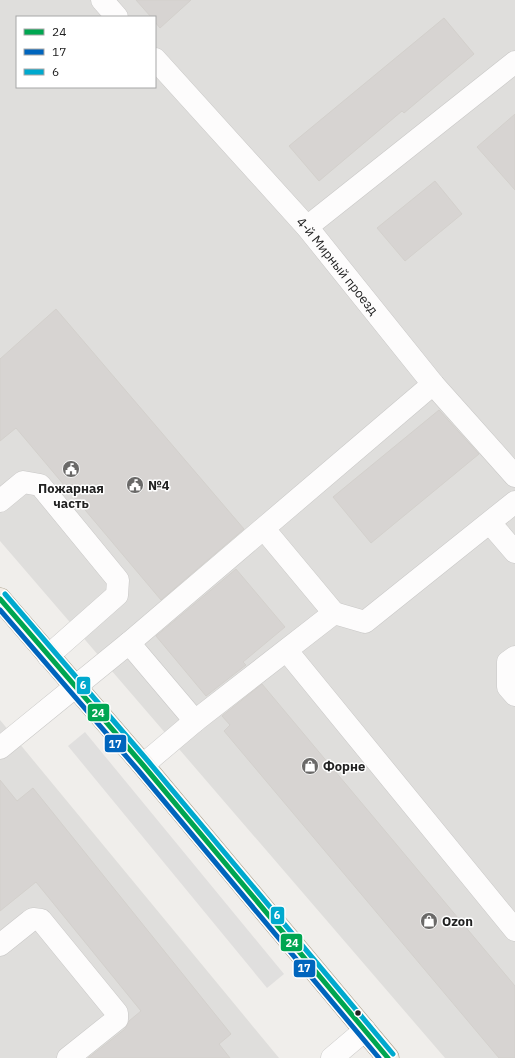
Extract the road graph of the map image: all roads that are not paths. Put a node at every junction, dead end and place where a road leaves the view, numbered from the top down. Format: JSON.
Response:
{"nodes":[{"id":1,"x":102,"y":0,"type":"edge"},
{"id":2,"x":116,"y":16,"type":"edge"},
{"id":3,"x":156,"y":60,"type":"edge"},
{"id":4,"x":515,"y":62,"type":"edge"},
{"id":5,"x":307,"y":227,"type":"junction"},
{"id":6,"x":433,"y":384,"type":"junction"},
{"id":7,"x":515,"y":476,"type":"edge"},
{"id":8,"x":0,"y":501,"type":"edge"},
{"id":9,"x":515,"y":502,"type":"edge"},
{"id":10,"x":490,"y":522,"type":"junction"},
{"id":11,"x":264,"y":529,"type":"junction"},
{"id":12,"x":515,"y":552,"type":"edge"},
{"id":13,"x":0,"y":599,"type":"edge"},
{"id":14,"x":334,"y":613,"type":"junction"},
{"id":15,"x":129,"y":643,"type":"junction"},
{"id":16,"x":287,"y":651,"type":"junction"},
{"id":17,"x":48,"y":656,"type":"junction"},
{"id":18,"x":515,"y":657,"type":"edge"},
{"id":19,"x":75,"y":687,"type":"junction"},
{"id":20,"x":515,"y":695,"type":"edge"},
{"id":21,"x":195,"y":721,"type":"junction"},
{"id":22,"x":0,"y":748,"type":"edge"},
{"id":23,"x":143,"y":765,"type":"junction"},
{"id":24,"x":515,"y":930,"type":"edge"},
{"id":25,"x":0,"y":945,"type":"edge"},
{"id":26,"x":365,"y":1030,"type":"junction"},
{"id":27,"x":68,"y":1058,"type":"edge"},
{"id":28,"x":332,"y":1058,"type":"edge"},
{"id":29,"x":388,"y":1058,"type":"edge"}],
"edges":[{"from":1,"to":2,"type":"street"},
{"from":3,"to":5,"type":"street","name":"4-й Мирный проезд"},
{"from":4,"to":5,"type":"street"},
{"from":5,"to":6,"type":"street","name":"4-й Мирный проезд"},
{"from":6,"to":7,"type":"street","name":"4-й Мирный проезд"},
{"from":6,"to":11,"type":"street"},
{"from":8,"to":17,"type":"street"},
{"from":9,"to":10,"type":"street"},
{"from":10,"to":12,"type":"street"},
{"from":10,"to":14,"type":"street"},
{"from":11,"to":14,"type":"street"},
{"from":11,"to":15,"type":"street"},
{"from":13,"to":17,"type":"main road"},
{"from":14,"to":16,"type":"street"},
{"from":15,"to":19,"type":"street"},
{"from":15,"to":21,"type":"street"},
{"from":16,"to":21,"type":"street"},
{"from":16,"to":24,"type":"street"},
{"from":17,"to":19,"type":"main road"},
{"from":18,"to":20,"type":"street"},
{"from":19,"to":22,"type":"street"},
{"from":19,"to":23,"type":"main road"},
{"from":21,"to":23,"type":"street"},
{"from":23,"to":26,"type":"main road"},
{"from":25,"to":27,"type":"street"},
{"from":26,"to":28,"type":"street"},
{"from":26,"to":29,"type":"main road"}]}
